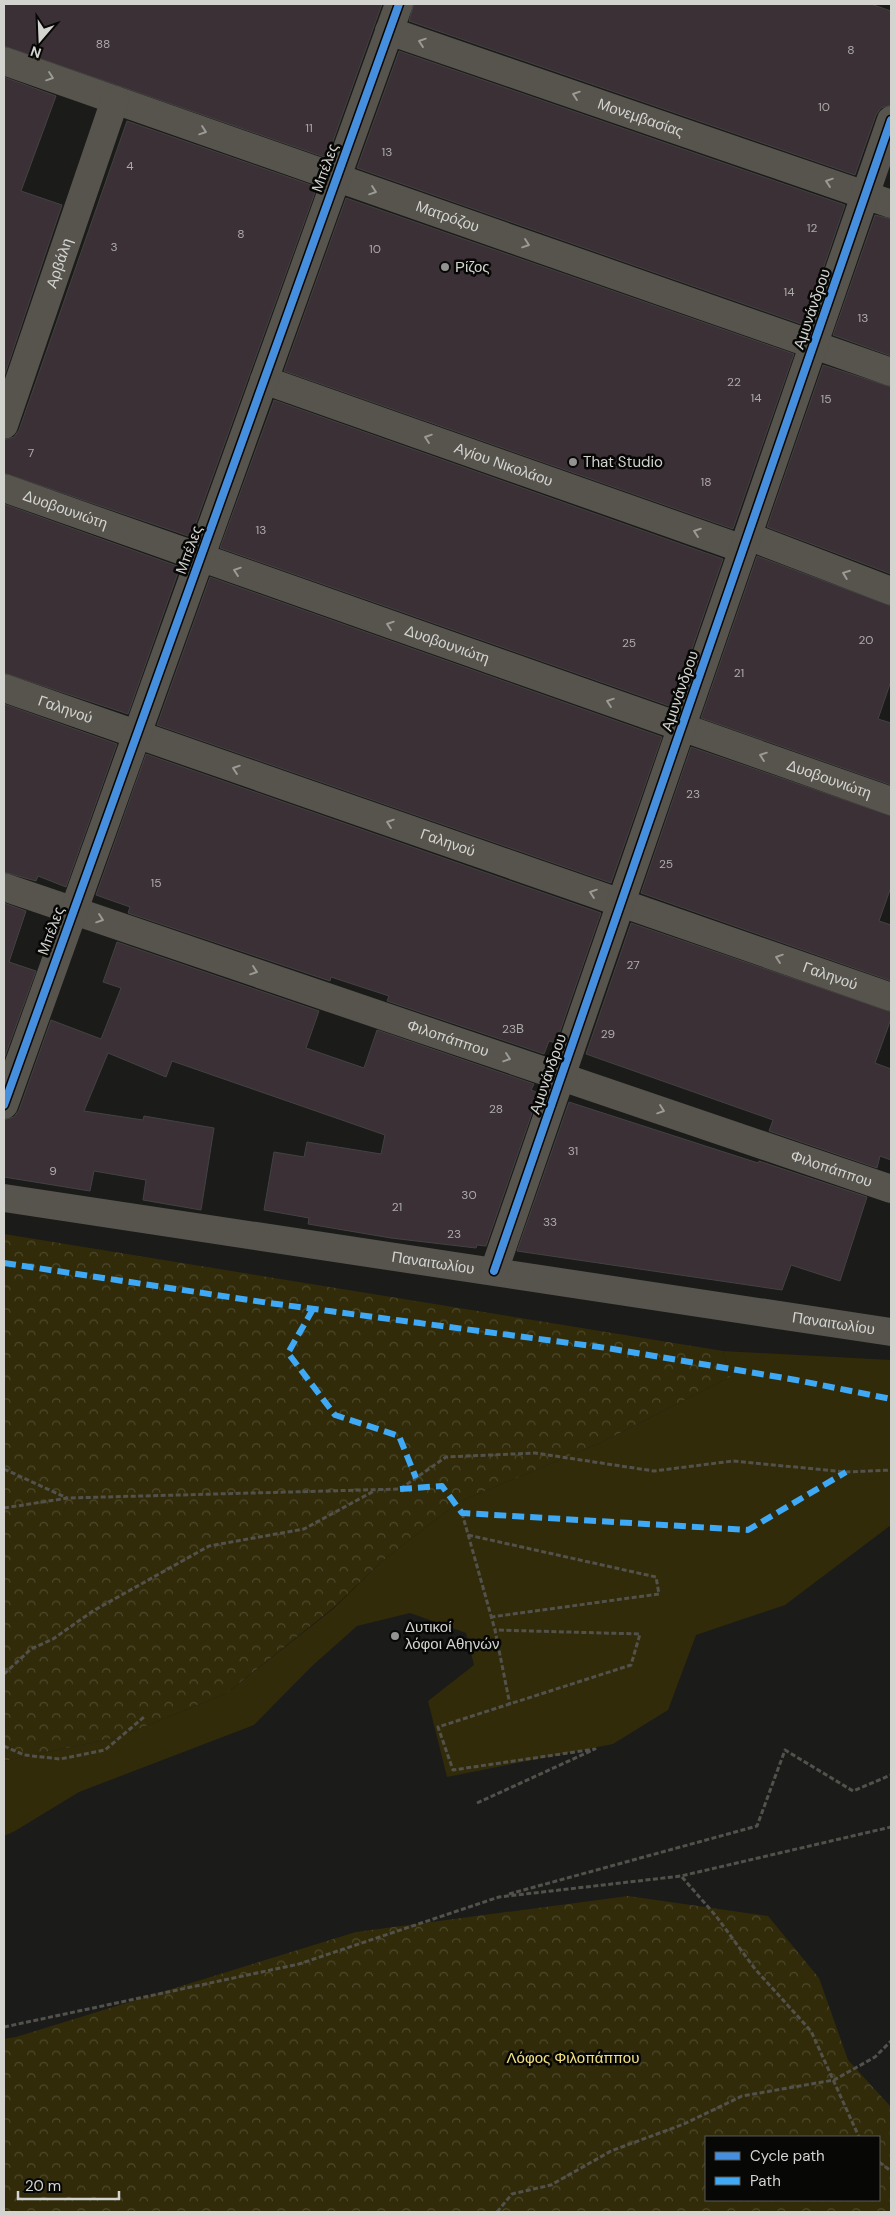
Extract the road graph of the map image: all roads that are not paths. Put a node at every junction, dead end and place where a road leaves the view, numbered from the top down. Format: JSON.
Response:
{"nodes":[{"id":1,"x":399,"y":4,"type":"edge"},
{"id":2,"x":389,"y":31,"type":"junction"},
{"id":3,"x":4,"y":61,"type":"edge"},
{"id":4,"x":115,"y":100,"type":"junction"},
{"id":5,"x":891,"y":120,"type":"edge"},
{"id":6,"x":336,"y":178,"type":"junction"},
{"id":7,"x":866,"y":195,"type":"junction"},
{"id":8,"x":891,"y":204,"type":"edge"},
{"id":9,"x":814,"y":345,"type":"junction"},
{"id":10,"x":891,"y":372,"type":"edge"},
{"id":11,"x":264,"y":380,"type":"junction"},
{"id":12,"x":4,"y":425,"type":"edge"},
{"id":13,"x":4,"y":488,"type":"edge"},
{"id":14,"x":746,"y":542,"type":"junction"},
{"id":15,"x":200,"y":558,"type":"junction"},
{"id":16,"x":891,"y":591,"type":"edge"},
{"id":17,"x":4,"y":688,"type":"edge"},
{"id":18,"x":682,"y":728,"type":"junction"},
{"id":19,"x":137,"y":735,"type":"junction"},
{"id":20,"x":891,"y":802,"type":"edge"},
{"id":21,"x":4,"y":887,"type":"edge"},
{"id":22,"x":621,"y":903,"type":"junction"},
{"id":23,"x":74,"y":910,"type":"junction"},
{"id":24,"x":891,"y":997,"type":"edge"},
{"id":25,"x":562,"y":1076,"type":"junction"},
{"id":26,"x":4,"y":1105,"type":"edge"},
{"id":27,"x":891,"y":1188,"type":"edge"},
{"id":28,"x":4,"y":1198,"type":"edge"},
{"id":29,"x":494,"y":1271,"type":"junction"},
{"id":30,"x":891,"y":1332,"type":"edge"}],
"edges":[{"from":1,"to":2,"type":"street","name":"Μπέλες"},
{"from":2,"to":6,"type":"street","name":"Μπέλες"},
{"from":7,"to":2,"type":"street","name":"Μονεμβασίας","one_way":true},
{"from":3,"to":4,"type":"street","name":"Ματρόζου","one_way":true},
{"from":4,"to":6,"type":"street","name":"Ματρόζου","one_way":true},
{"from":4,"to":12,"type":"street","name":"Αρβάλη"},
{"from":5,"to":7,"type":"street","name":"Αμυνάνδρου"},
{"from":6,"to":9,"type":"street","name":"Ματρόζου","one_way":true},
{"from":6,"to":11,"type":"street","name":"Μπέλες"},
{"from":7,"to":8,"type":"street","name":"Μονεμβασίας"},
{"from":7,"to":9,"type":"street","name":"Αμυνάνδρου"},
{"from":9,"to":10,"type":"street","name":"Ματρόζου"},
{"from":9,"to":14,"type":"street","name":"Αμυνάνδρου"},
{"from":14,"to":11,"type":"street","name":"Αγίου Νικολάου","one_way":true},
{"from":11,"to":15,"type":"street","name":"Μπέλες"},
{"from":13,"to":15,"type":"street","name":"Δυοβουνιώτη"},
{"from":16,"to":14,"type":"street","name":"Αγίου Νικολάου","one_way":true},
{"from":14,"to":18,"type":"street","name":"Αμυνάνδρου"},
{"from":18,"to":15,"type":"street","name":"Δυοβουνιώτη","one_way":true},
{"from":15,"to":19,"type":"street","name":"Μπέλες"},
{"from":17,"to":19,"type":"street","name":"Γαληνού"},
{"from":20,"to":18,"type":"street","name":"Δυοβουνιώτη","one_way":true},
{"from":18,"to":22,"type":"street","name":"Αμυνάνδρου"},
{"from":22,"to":19,"type":"street","name":"Γαληνού","one_way":true},
{"from":19,"to":23,"type":"street","name":"Μπέλες"},
{"from":21,"to":23,"type":"street","name":"Φιλοπάππου"},
{"from":24,"to":22,"type":"street","name":"Γαληνού","one_way":true},
{"from":22,"to":25,"type":"street","name":"Αμυνάνδρου"},
{"from":23,"to":25,"type":"street","name":"Φιλοπάππου","one_way":true},
{"from":23,"to":26,"type":"street","name":"Μπέλες"},
{"from":25,"to":27,"type":"street","name":"Φιλοπάππου","one_way":true},
{"from":25,"to":29,"type":"street","name":"Αμυνάνδρου"},
{"from":28,"to":29,"type":"street","name":"Παναιτωλίου"},
{"from":29,"to":30,"type":"street","name":"Παναιτωλίου"}]}
